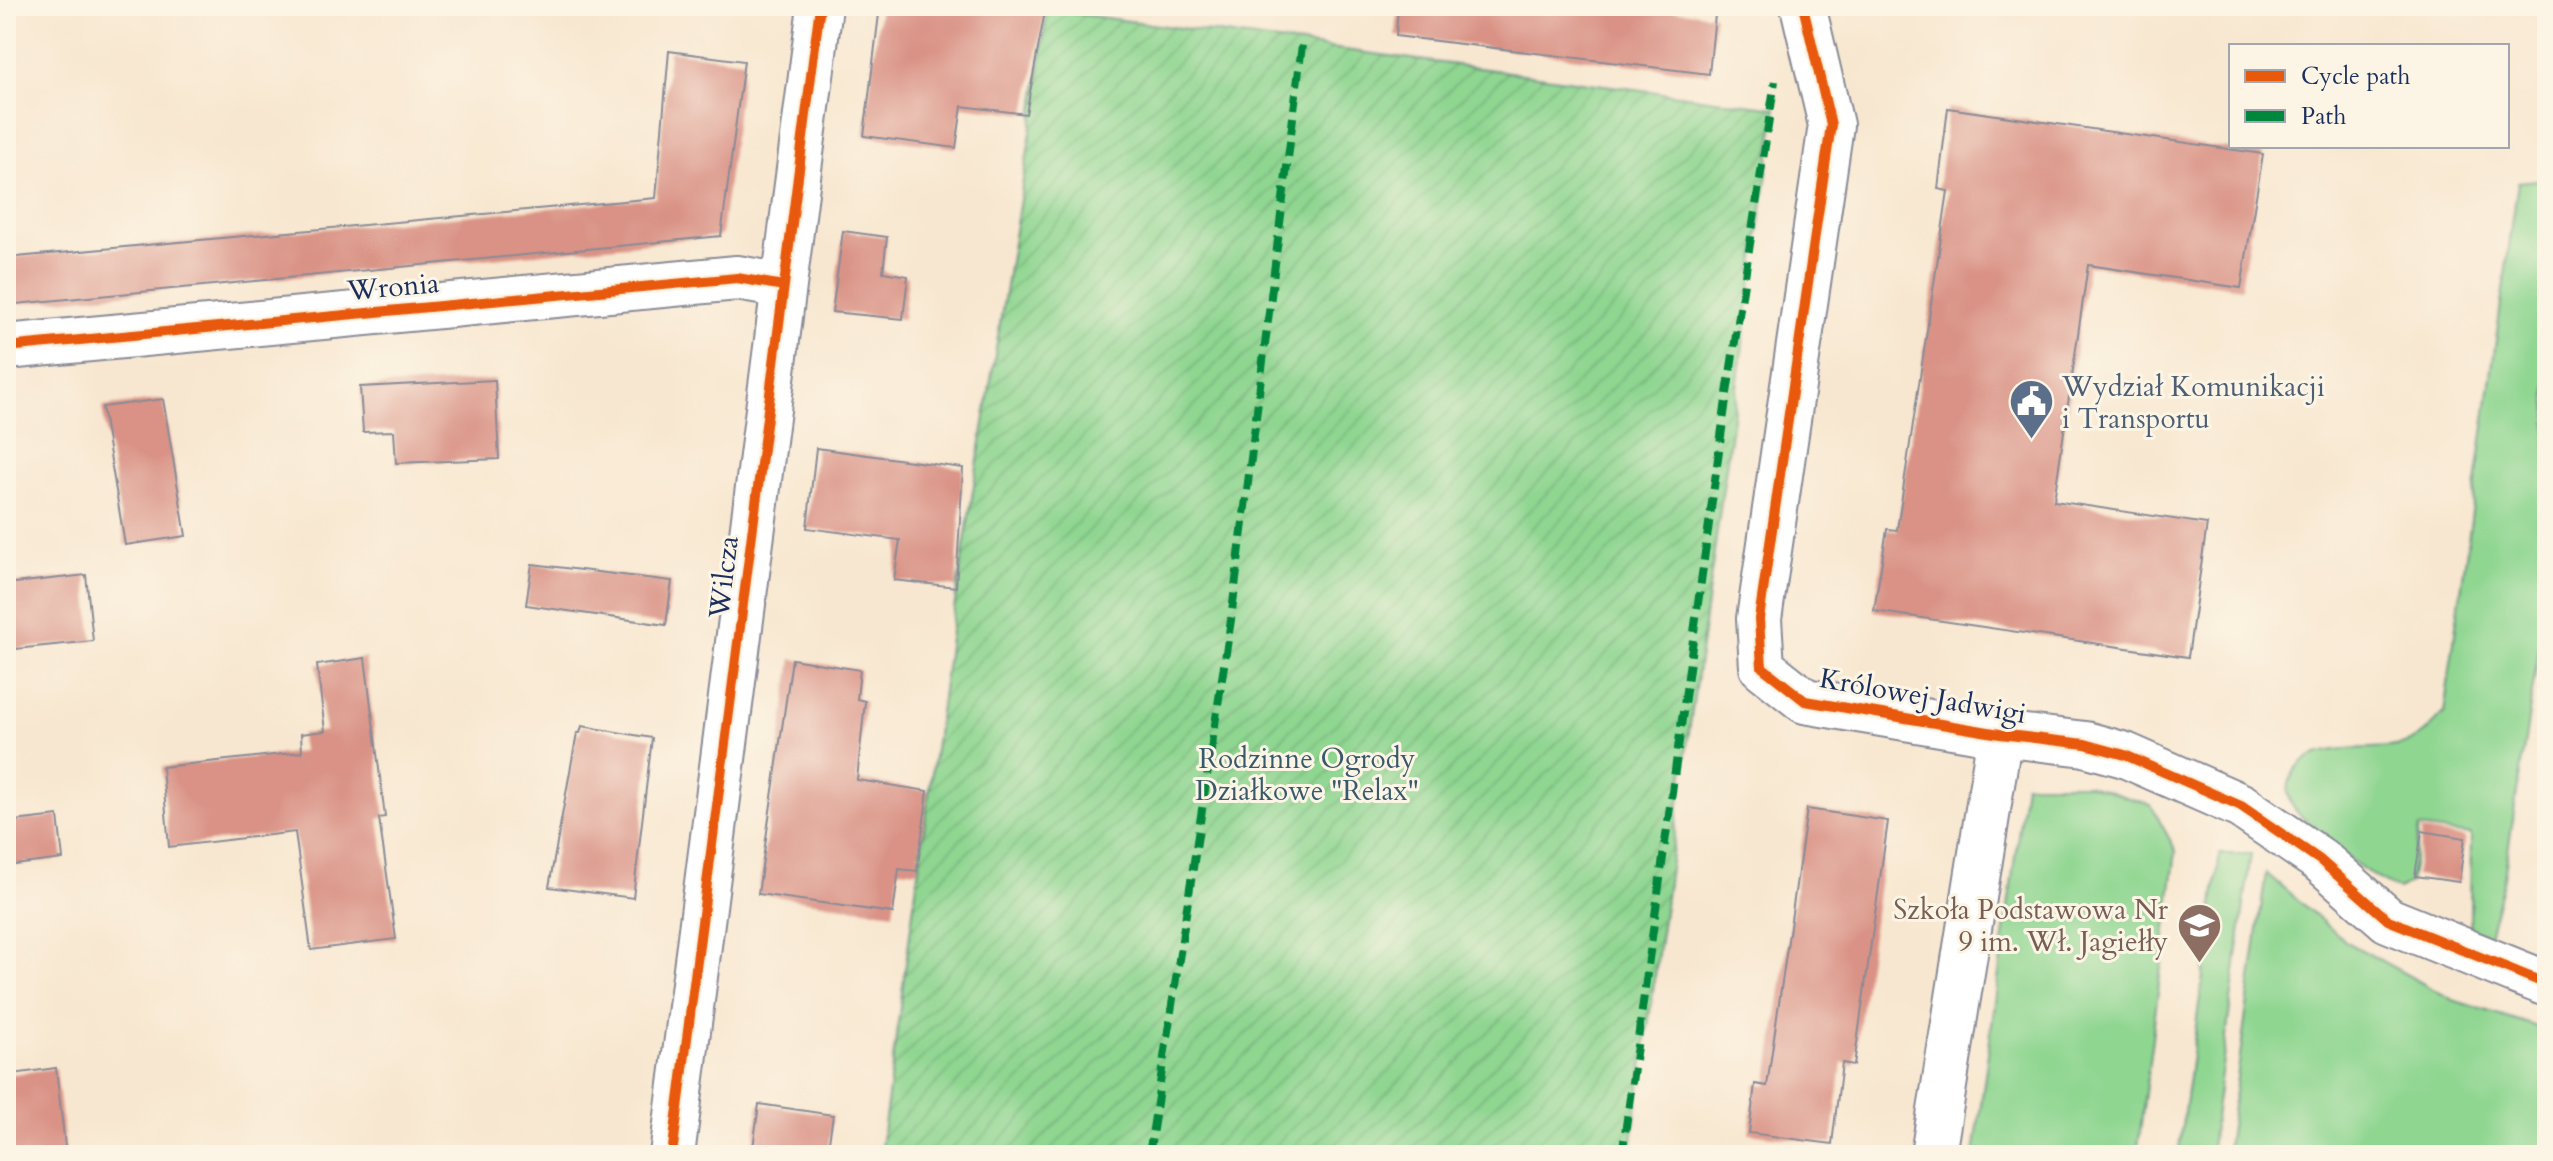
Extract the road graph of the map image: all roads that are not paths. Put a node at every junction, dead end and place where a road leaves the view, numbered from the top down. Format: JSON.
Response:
{"nodes":[{"id":1,"x":820,"y":6,"type":"edge"},
{"id":2,"x":1803,"y":6,"type":"edge"},
{"id":3,"x":784,"y":286,"type":"junction"},
{"id":4,"x":6,"y":347,"type":"edge"},
{"id":5,"x":2000,"y":734,"type":"junction"},
{"id":6,"x":2547,"y":984,"type":"edge"},
{"id":7,"x":672,"y":1155,"type":"edge"},
{"id":8,"x":1933,"y":1155,"type":"edge"}],
"edges":[{"from":1,"to":3,"type":"street","name":"Wilcza"},
{"from":2,"to":5,"type":"street","name":"Królowej Jadwigi"},
{"from":3,"to":4,"type":"street","name":"Wronia"},
{"from":3,"to":7,"type":"street","name":"Wilcza"},
{"from":5,"to":6,"type":"street","name":"Królowej Jadwigi"},
{"from":5,"to":8,"type":"street"}]}
